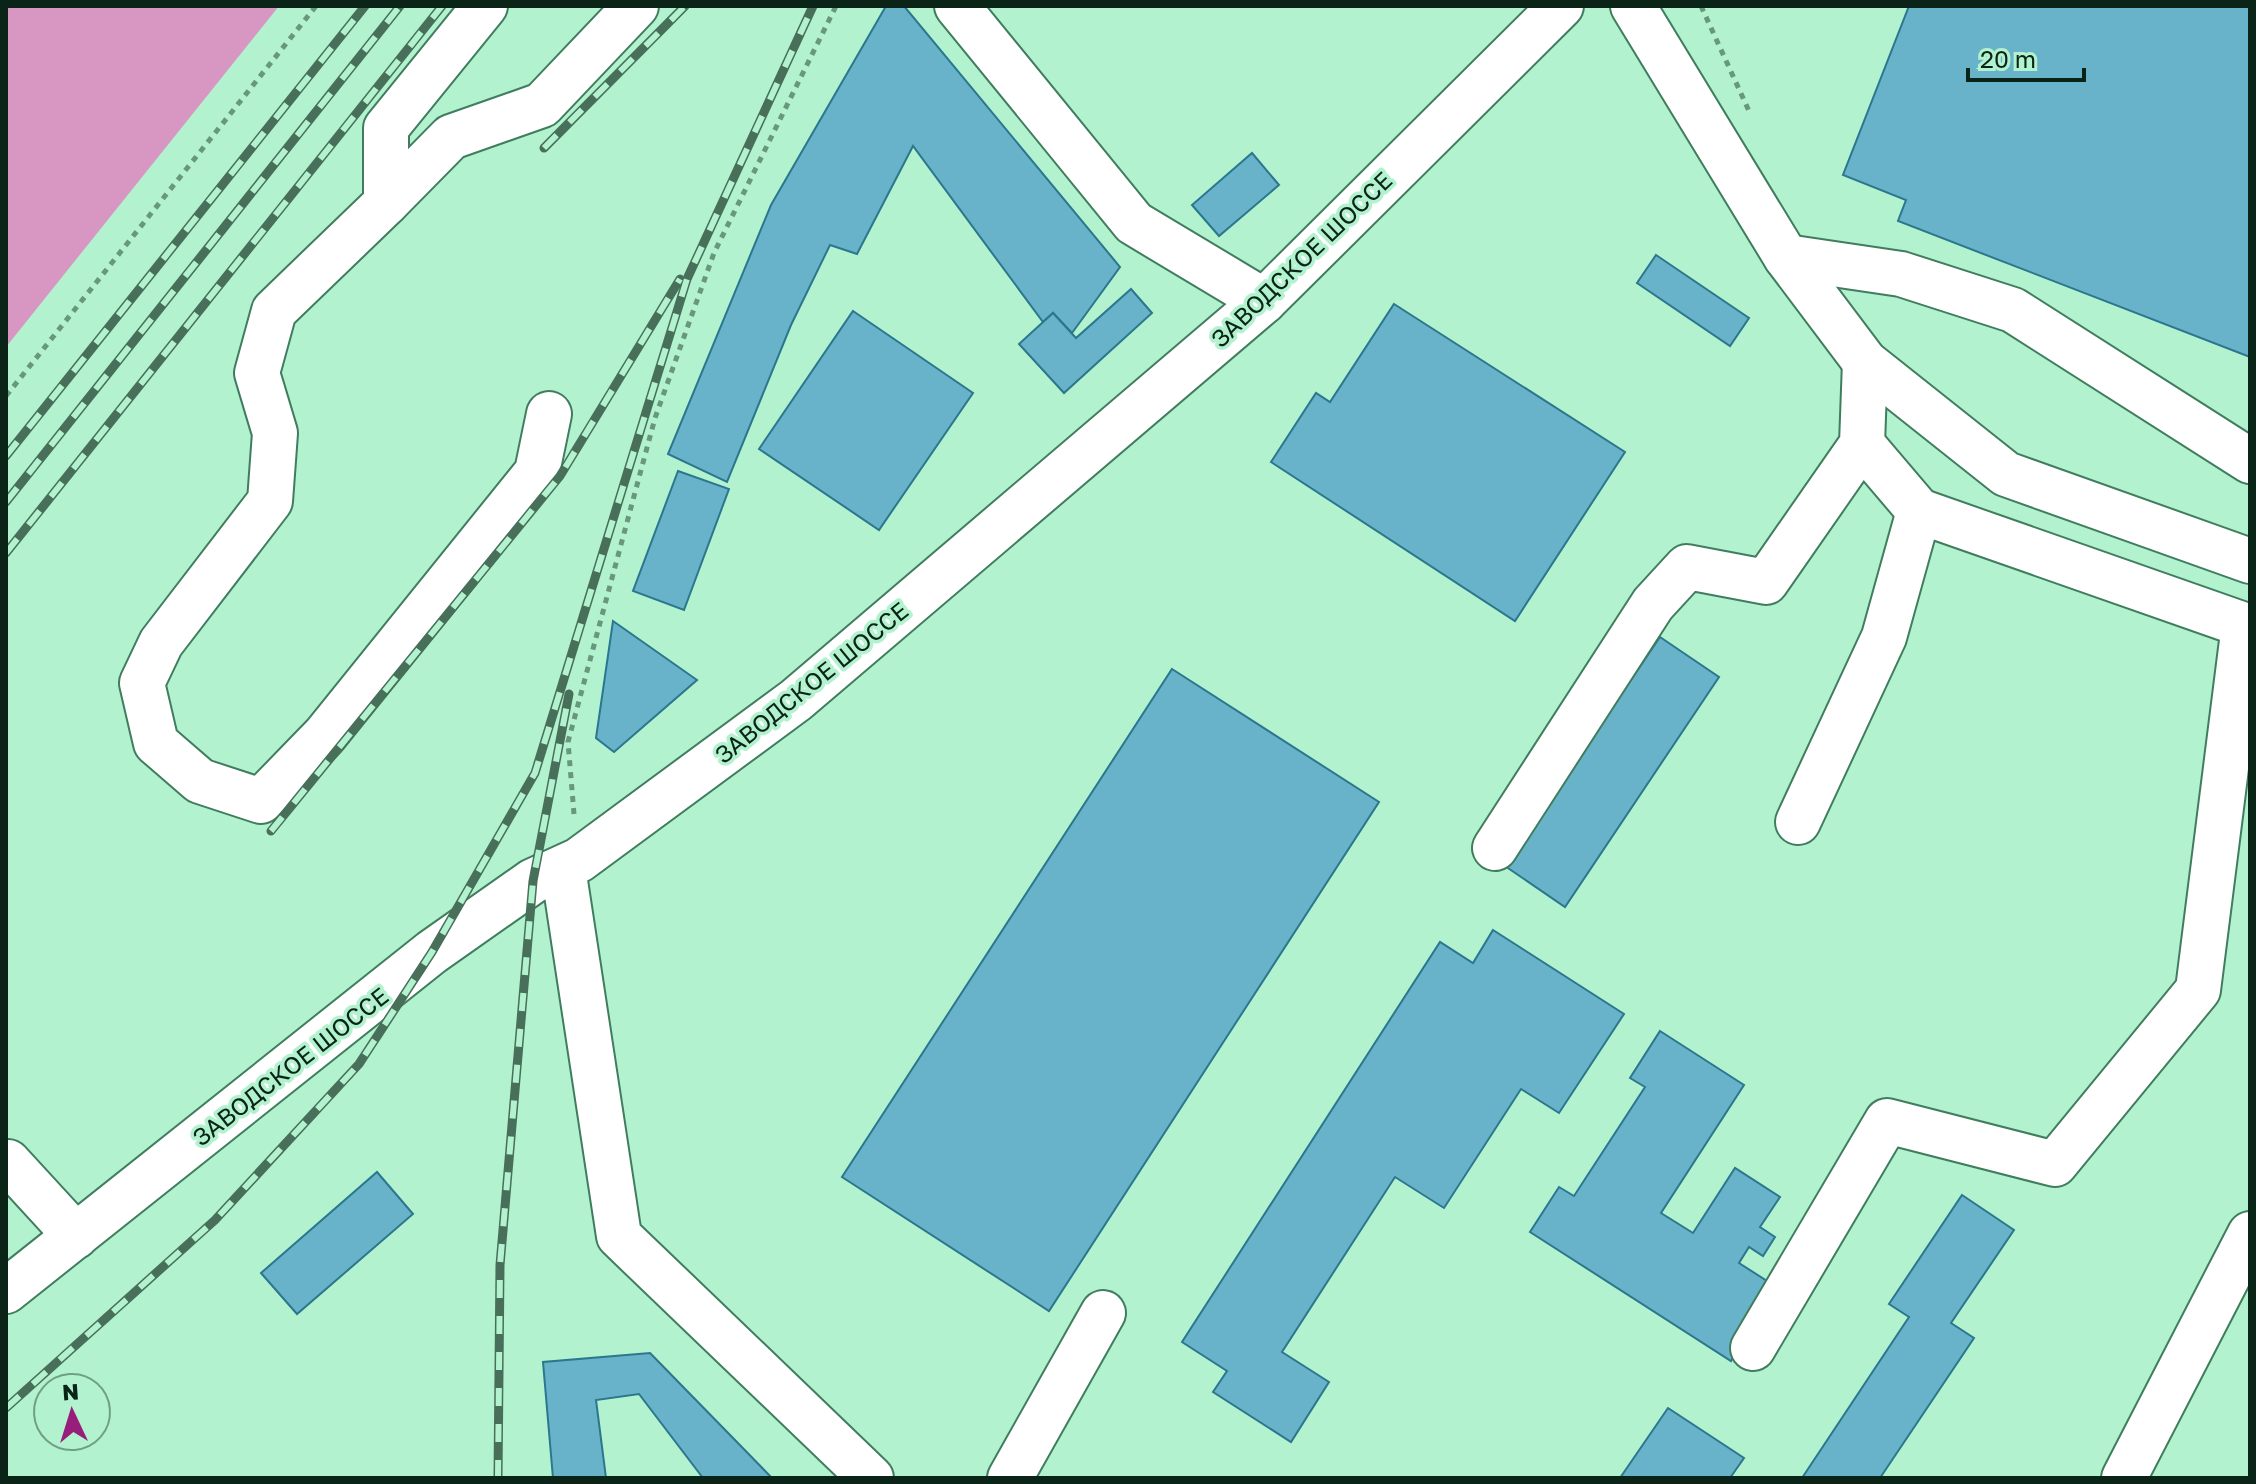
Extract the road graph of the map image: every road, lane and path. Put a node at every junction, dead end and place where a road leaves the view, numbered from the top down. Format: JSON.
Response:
{"nodes":[{"id":1,"x":316,"y":6,"type":"edge"},
{"id":2,"x":485,"y":6,"type":"edge"},
{"id":3,"x":636,"y":6,"type":"edge"},
{"id":4,"x":836,"y":6,"type":"edge"},
{"id":5,"x":957,"y":6,"type":"edge"},
{"id":6,"x":1561,"y":6,"type":"edge"},
{"id":7,"x":1633,"y":6,"type":"edge"},
{"id":8,"x":386,"y":203,"type":"junction"},
{"id":9,"x":1786,"y":257,"type":"junction"},
{"id":10,"x":1264,"y":301,"type":"junction"},
{"id":11,"x":1865,"y":362,"type":"junction"},
{"id":12,"x":6,"y":396,"type":"edge"},
{"id":13,"x":549,"y":414,"type":"dead end"},
{"id":14,"x":1862,"y":444,"type":"junction"},
{"id":15,"x":2250,"y":461,"type":"edge"},
{"id":16,"x":1919,"y":511,"type":"junction"},
{"id":17,"x":2250,"y":561,"type":"edge"},
{"id":18,"x":2247,"y":626,"type":"edge"},
{"id":19,"x":1798,"y":822,"type":"dead end"},
{"id":20,"x":1495,"y":848,"type":"dead end"},
{"id":21,"x":571,"y":864,"type":"junction"},
{"id":22,"x":8,"y":1162,"type":"dead end"},
{"id":23,"x":2250,"y":1234,"type":"edge"},
{"id":24,"x":76,"y":1236,"type":"junction"},
{"id":25,"x":6,"y":1291,"type":"edge"},
{"id":26,"x":1103,"y":1313,"type":"dead end"},
{"id":27,"x":1753,"y":1348,"type":"dead end"},
{"id":28,"x":871,"y":1478,"type":"edge"},
{"id":29,"x":1010,"y":1478,"type":"edge"},
{"id":30,"x":2124,"y":1478,"type":"edge"}],
"edges":[{"from":1,"to":12,"type":"path"},
{"from":2,"to":8,"type":"main road"},
{"from":3,"to":8,"type":"main road"},
{"from":4,"to":21,"type":"path"},
{"from":5,"to":10,"type":"main road"},
{"from":6,"to":10,"type":"main road","name":"ЗАВОДСКОЕ ШОССЕ"},
{"from":7,"to":9,"type":"main road"},
{"from":8,"to":13,"type":"main road"},
{"from":9,"to":11,"type":"main road"},
{"from":9,"to":15,"type":"main road"},
{"from":10,"to":21,"type":"main road","name":"ЗАВОДСКОЕ ШОССЕ"},
{"from":11,"to":14,"type":"main road"},
{"from":11,"to":17,"type":"main road"},
{"from":14,"to":16,"type":"main road"},
{"from":14,"to":20,"type":"main road"},
{"from":16,"to":18,"type":"main road"},
{"from":16,"to":19,"type":"main road"},
{"from":18,"to":27,"type":"main road"},
{"from":21,"to":24,"type":"main road","name":"ЗАВОДСКОЕ ШОССЕ"},
{"from":21,"to":28,"type":"main road"},
{"from":22,"to":24,"type":"main road"},
{"from":23,"to":30,"type":"main road"},
{"from":24,"to":25,"type":"main road","name":"ЗАВОДСКОЕ ШОССЕ"},
{"from":26,"to":29,"type":"main road"}]}
